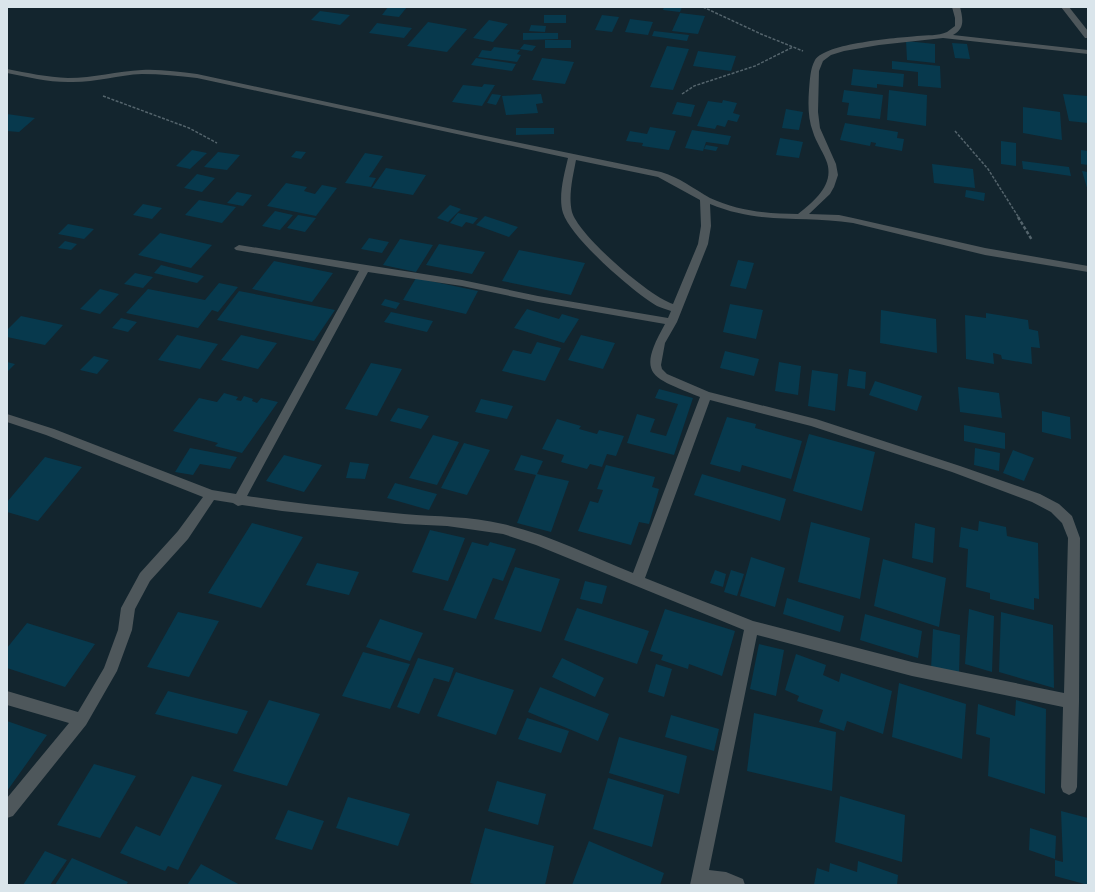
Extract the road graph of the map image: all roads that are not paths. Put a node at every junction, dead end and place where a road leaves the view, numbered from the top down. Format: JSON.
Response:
{"nodes":[{"id":1,"x":956,"y":7,"type":"edge"},
{"id":2,"x":1065,"y":7,"type":"edge"},
{"id":3,"x":944,"y":36,"type":"junction"},
{"id":4,"x":1088,"y":36,"type":"edge"},
{"id":5,"x":1088,"y":52,"type":"edge"},
{"id":6,"x":7,"y":71,"type":"edge"},
{"id":7,"x":573,"y":156,"type":"junction"},
{"id":8,"x":705,"y":199,"type":"junction"},
{"id":9,"x":800,"y":217,"type":"junction"},
{"id":10,"x":239,"y":248,"type":"dead end"},
{"id":11,"x":1088,"y":268,"type":"edge"},
{"id":12,"x":365,"y":269,"type":"junction"},
{"id":13,"x":677,"y":309,"type":"junction"},
{"id":14,"x":672,"y":322,"type":"junction"},
{"id":15,"x":706,"y":395,"type":"junction"},
{"id":16,"x":7,"y":418,"type":"edge"},
{"id":17,"x":211,"y":495,"type":"junction"},
{"id":18,"x":238,"y":500,"type":"junction"},
{"id":19,"x":637,"y":581,"type":"junction"},
{"id":20,"x":752,"y":627,"type":"junction"},
{"id":21,"x":7,"y":698,"type":"edge"},
{"id":22,"x":1072,"y":702,"type":"junction"},
{"id":23,"x":81,"y":720,"type":"junction"},
{"id":24,"x":1069,"y":787,"type":"dead end"},
{"id":25,"x":7,"y":810,"type":"edge"},
{"id":26,"x":699,"y":882,"type":"edge"},
{"id":27,"x":737,"y":885,"type":"edge"}],
"edges":[{"from":1,"to":3,"type":"street"},
{"from":2,"to":4,"type":"street"},
{"from":3,"to":5,"type":"street"},
{"from":3,"to":9,"type":"street"},
{"from":6,"to":7,"type":"street"},
{"from":7,"to":8,"type":"street"},
{"from":7,"to":13,"type":"street"},
{"from":8,"to":9,"type":"street"},
{"from":8,"to":13,"type":"street"},
{"from":9,"to":11,"type":"street"},
{"from":10,"to":12,"type":"street"},
{"from":12,"to":14,"type":"street"},
{"from":12,"to":18,"type":"street"},
{"from":13,"to":14,"type":"street"},
{"from":14,"to":15,"type":"street"},
{"from":15,"to":19,"type":"street"},
{"from":15,"to":22,"type":"street"},
{"from":16,"to":17,"type":"street"},
{"from":17,"to":18,"type":"street"},
{"from":17,"to":23,"type":"street"},
{"from":18,"to":19,"type":"street"},
{"from":19,"to":20,"type":"street"},
{"from":20,"to":22,"type":"street"},
{"from":20,"to":26,"type":"street"},
{"from":21,"to":23,"type":"street"},
{"from":22,"to":24,"type":"street"},
{"from":23,"to":25,"type":"street"},
{"from":26,"to":27,"type":"street"}]}
